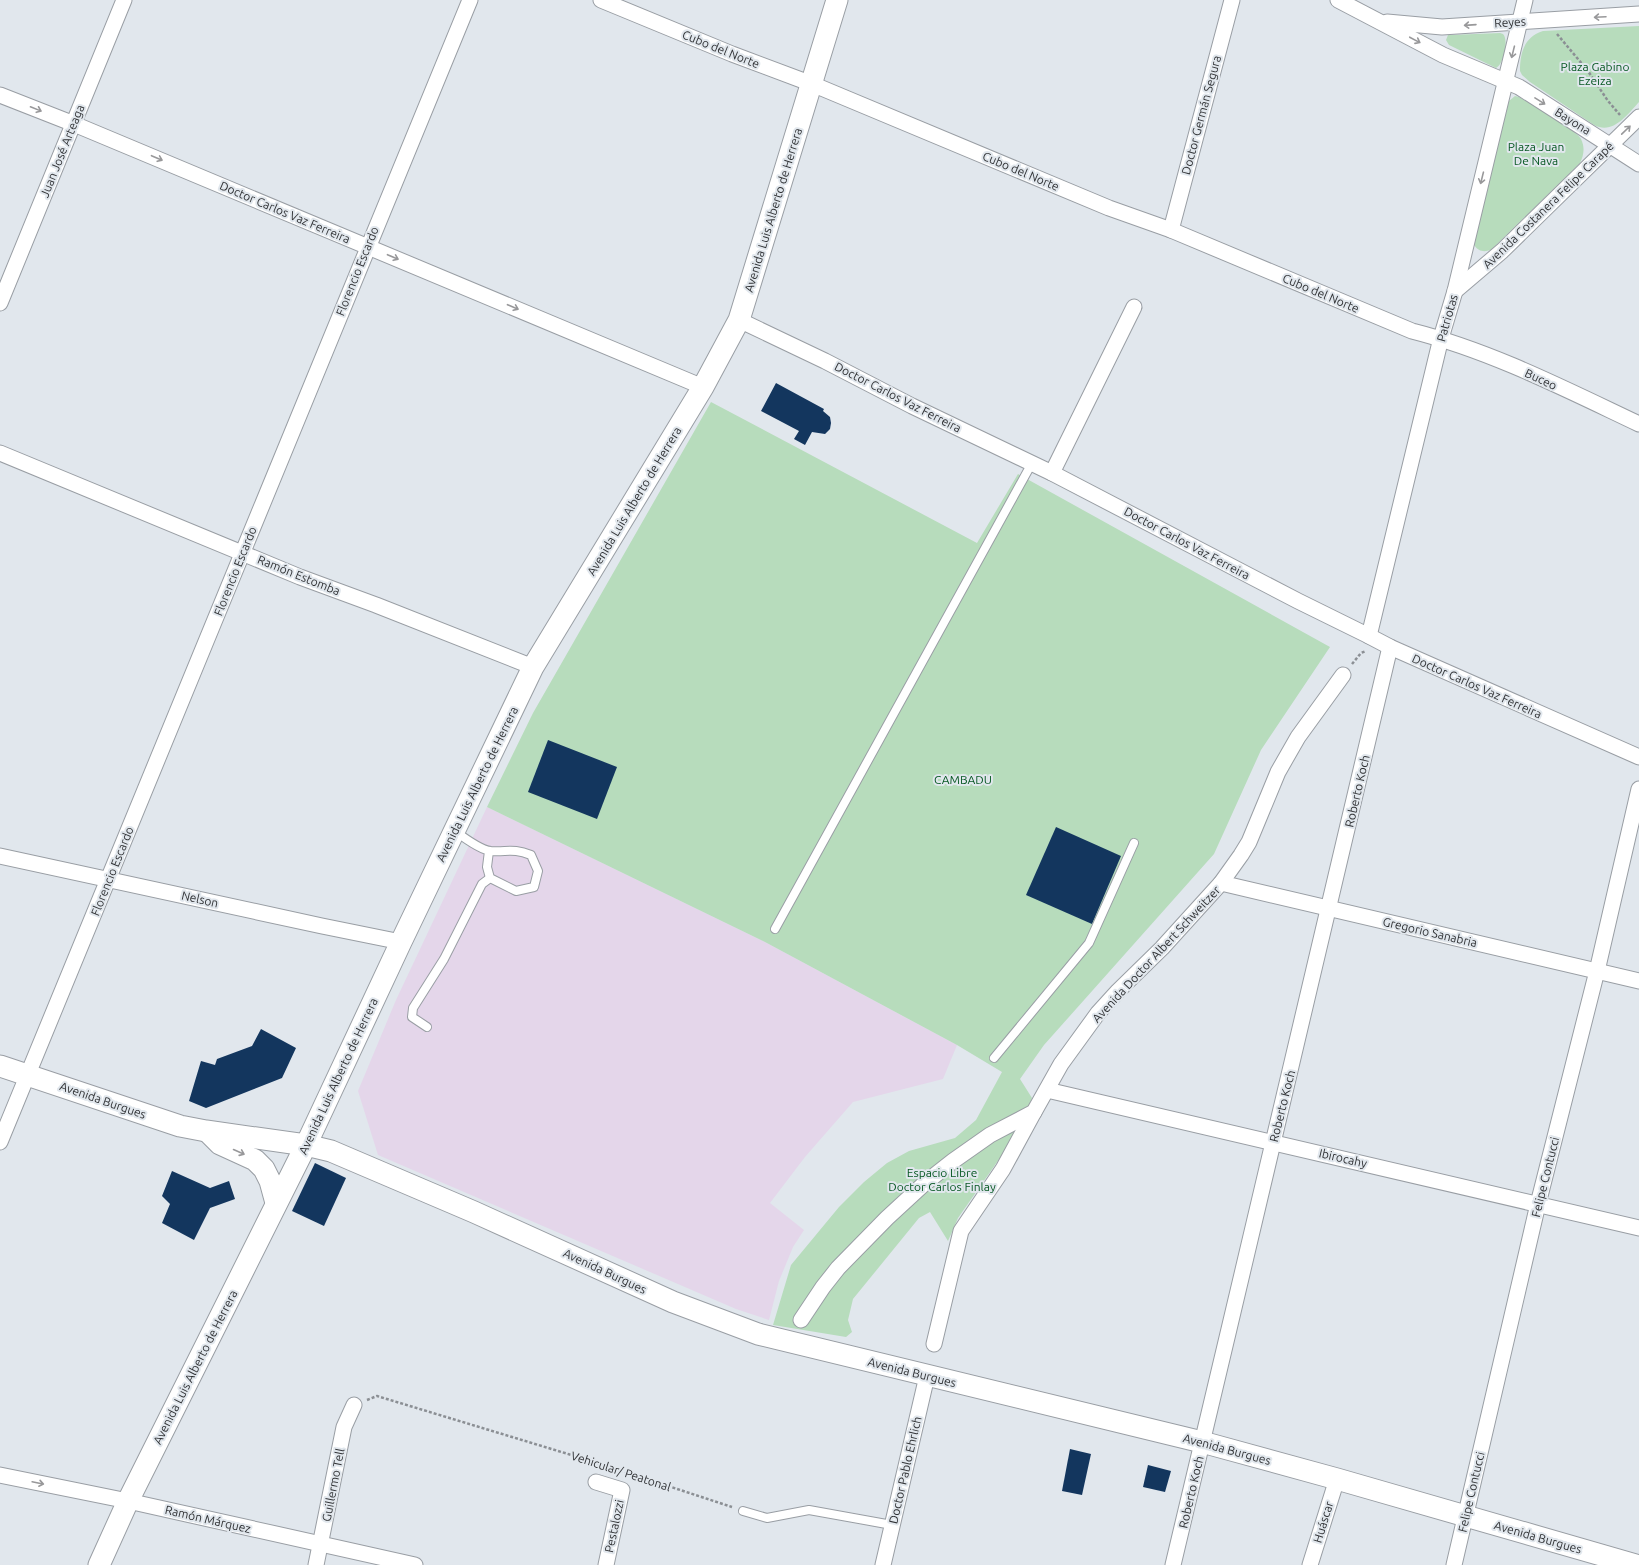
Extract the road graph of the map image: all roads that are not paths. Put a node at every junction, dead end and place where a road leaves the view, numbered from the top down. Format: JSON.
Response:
{"nodes":[{"id":1,"x":124,"y":0,"type":"edge"},
{"id":2,"x":470,"y":0,"type":"edge"},
{"id":3,"x":602,"y":0,"type":"edge"},
{"id":4,"x":837,"y":0,"type":"edge"},
{"id":5,"x":1232,"y":0,"type":"edge"},
{"id":6,"x":1338,"y":0,"type":"edge"},
{"id":7,"x":1525,"y":0,"type":"edge"},
{"id":8,"x":1639,"y":14,"type":"edge"},
{"id":9,"x":1520,"y":21,"type":"junction"},
{"id":10,"x":1381,"y":22,"type":"junction"},
{"id":11,"x":1506,"y":82,"type":"junction"},
{"id":12,"x":812,"y":84,"type":"junction"},
{"id":13,"x":0,"y":95,"type":"edge"},
{"id":14,"x":1634,"y":122,"type":"edge"},
{"id":15,"x":74,"y":124,"type":"junction"},
{"id":16,"x":1610,"y":145,"type":"junction"},
{"id":17,"x":1639,"y":164,"type":"edge"},
{"id":18,"x":1171,"y":230,"type":"junction"},
{"id":19,"x":367,"y":246,"type":"junction"},
{"id":20,"x":1455,"y":291,"type":"junction"},
{"id":21,"x":0,"y":303,"type":"edge"},
{"id":22,"x":1134,"y":307,"type":"dead end"},
{"id":23,"x":739,"y":320,"type":"junction"},
{"id":24,"x":1441,"y":338,"type":"junction"},
{"id":25,"x":703,"y":387,"type":"junction"},
{"id":26,"x":1639,"y":424,"type":"edge"},
{"id":27,"x":0,"y":453,"type":"edge"},
{"id":28,"x":1032,"y":463,"type":"junction"},
{"id":29,"x":1052,"y":473,"type":"junction"},
{"id":30,"x":242,"y":552,"type":"junction"},
{"id":31,"x":1369,"y":636,"type":"junction"},
{"id":32,"x":1390,"y":647,"type":"junction"},
{"id":33,"x":533,"y":667,"type":"junction"},
{"id":34,"x":1343,"y":675,"type":"road end"},
{"id":35,"x":1639,"y":757,"type":"edge"},
{"id":36,"x":1639,"y":789,"type":"edge"},
{"id":37,"x":455,"y":831,"type":"junction"},
{"id":38,"x":1134,"y":843,"type":"dead end"},
{"id":39,"x":489,"y":851,"type":"junction"},
{"id":40,"x":0,"y":856,"type":"edge"},
{"id":41,"x":490,"y":878,"type":"junction"},
{"id":42,"x":108,"y":879,"type":"junction"},
{"id":43,"x":1221,"y":883,"type":"junction"},
{"id":44,"x":1330,"y":908,"type":"junction"},
{"id":45,"x":775,"y":929,"type":"dead end"},
{"id":46,"x":401,"y":942,"type":"junction"},
{"id":47,"x":1597,"y":971,"type":"junction"},
{"id":48,"x":1639,"y":981,"type":"edge"},
{"id":49,"x":427,"y":1027,"type":"dead end"},
{"id":50,"x":994,"y":1058,"type":"dead end"},
{"id":51,"x":0,"y":1066,"type":"edge"},
{"id":52,"x":28,"y":1074,"type":"junction"},
{"id":53,"x":1047,"y":1090,"type":"junction"},
{"id":54,"x":1034,"y":1112,"type":"junction"},
{"id":55,"x":206,"y":1131,"type":"junction"},
{"id":56,"x":0,"y":1142,"type":"edge"},
{"id":57,"x":1273,"y":1142,"type":"junction"},
{"id":58,"x":306,"y":1145,"type":"junction"},
{"id":59,"x":276,"y":1203,"type":"junction"},
{"id":60,"x":1538,"y":1204,"type":"junction"},
{"id":61,"x":1639,"y":1228,"type":"edge"},
{"id":62,"x":801,"y":1320,"type":"dead end"},
{"id":63,"x":934,"y":1344,"type":"dead end"},
{"id":64,"x":927,"y":1376,"type":"junction"},
{"id":65,"x":354,"y":1406,"type":"road end"},
{"id":66,"x":1202,"y":1442,"type":"junction"},
{"id":67,"x":0,"y":1475,"type":"edge"},
{"id":68,"x":1337,"y":1479,"type":"junction"},
{"id":69,"x":596,"y":1482,"type":"dead end"},
{"id":70,"x":128,"y":1501,"type":"junction"},
{"id":71,"x":743,"y":1511,"type":"road end"},
{"id":72,"x":1465,"y":1516,"type":"junction"},
{"id":73,"x":892,"y":1525,"type":"junction"},
{"id":74,"x":321,"y":1545,"type":"junction"},
{"id":75,"x":99,"y":1565,"type":"edge"},
{"id":76,"x":316,"y":1565,"type":"edge"},
{"id":77,"x":415,"y":1565,"type":"edge"},
{"id":78,"x":606,"y":1565,"type":"edge"},
{"id":79,"x":883,"y":1565,"type":"edge"},
{"id":80,"x":1173,"y":1565,"type":"edge"},
{"id":81,"x":1310,"y":1565,"type":"edge"},
{"id":82,"x":1454,"y":1565,"type":"edge"},
{"id":83,"x":1636,"y":1565,"type":"edge"}],
"edges":[{"from":1,"to":15,"type":"street","name":"Juan José Arteaga"},
{"from":2,"to":19,"type":"street","name":"Florencio Escardo"},
{"from":3,"to":12,"type":"street","name":"Cubo del Norte"},
{"from":4,"to":12,"type":"street","name":"Avenida Luis Alberto de Herrera"},
{"from":5,"to":18,"type":"street","name":"Doctor Germán Segura"},
{"from":6,"to":10,"type":"street","name":"Reyes"},
{"from":7,"to":9,"type":"street","name":"Patriotas"},
{"from":8,"to":9,"type":"street","name":"Reyes","one_way":true},
{"from":9,"to":10,"type":"street","name":"Reyes","one_way":true},
{"from":9,"to":11,"type":"street","name":"Patriotas","one_way":true},
{"from":10,"to":11,"type":"street","name":"Reyes","one_way":true},
{"from":11,"to":16,"type":"street","name":"Bayona","one_way":true},
{"from":11,"to":20,"type":"street","name":"Patriotas","one_way":true},
{"from":12,"to":18,"type":"street","name":"Cubo del Norte"},
{"from":12,"to":23,"type":"street","name":"Avenida Luis Alberto de Herrera"},
{"from":13,"to":15,"type":"street","name":"Doctor Carlos Vaz Ferreira","one_way":true},
{"from":16,"to":14,"type":"street","name":"Avenida Costanera Felipe Carapé","one_way":true},
{"from":15,"to":19,"type":"street","name":"Doctor Carlos Vaz Ferreira","one_way":true},
{"from":15,"to":21,"type":"street","name":"Juan José Arteaga"},
{"from":16,"to":17,"type":"street","name":"Bayona"},
{"from":16,"to":20,"type":"street","name":"Avenida Costanera Felipe Carapé"},
{"from":18,"to":24,"type":"street","name":"Cubo del Norte"},
{"from":19,"to":25,"type":"street","name":"Doctor Carlos Vaz Ferreira","one_way":true},
{"from":19,"to":30,"type":"street","name":"Florencio Escardo"},
{"from":20,"to":24,"type":"street","name":"Patriotas"},
{"from":22,"to":29,"type":"street"},
{"from":23,"to":25,"type":"street","name":"Avenida Luis Alberto de Herrera"},
{"from":23,"to":28,"type":"street","name":"Doctor Carlos Vaz Ferreira"},
{"from":24,"to":26,"type":"street","name":"Buceo"},
{"from":24,"to":31,"type":"street","name":"Patriotas"},
{"from":25,"to":33,"type":"street","name":"Avenida Luis Alberto de Herrera"},
{"from":27,"to":30,"type":"street","name":"Ramón Estomba"},
{"from":28,"to":29,"type":"street","name":"Doctor Carlos Vaz Ferreira"},
{"from":28,"to":45,"type":"lane"},
{"from":29,"to":31,"type":"street","name":"Doctor Carlos Vaz Ferreira"},
{"from":30,"to":33,"type":"street","name":"Ramón Estomba"},
{"from":30,"to":42,"type":"street","name":"Florencio Escardo"},
{"from":31,"to":32,"type":"street","name":"Doctor Carlos Vaz Ferreira"},
{"from":32,"to":35,"type":"street","name":"Doctor Carlos Vaz Ferreira"},
{"from":32,"to":44,"type":"street","name":"Roberto Koch"},
{"from":33,"to":37,"type":"street","name":"Avenida Luis Alberto de Herrera"},
{"from":34,"to":43,"type":"street","name":"Avenida Doctor Albert Schweitzer"},
{"from":36,"to":47,"type":"street","name":"Felipe Contucci"},
{"from":37,"to":39,"type":"lane"},
{"from":37,"to":46,"type":"street","name":"Avenida Luis Alberto de Herrera"},
{"from":38,"to":50,"type":"lane"},
{"from":39,"to":41,"type":"lane"},
{"from":39,"to":41,"type":"lane"},
{"from":40,"to":42,"type":"street","name":"Nelson"},
{"from":41,"to":49,"type":"lane"},
{"from":42,"to":46,"type":"street","name":"Nelson"},
{"from":42,"to":52,"type":"street","name":"Florencio Escardo"},
{"from":43,"to":44,"type":"street","name":"Gregorio Sanabria"},
{"from":43,"to":53,"type":"street","name":"Avenida Doctor Albert Schweitzer"},
{"from":44,"to":47,"type":"street","name":"Gregorio Sanabria"},
{"from":44,"to":57,"type":"street","name":"Roberto Koch"},
{"from":46,"to":58,"type":"street","name":"Avenida Luis Alberto de Herrera"},
{"from":47,"to":48,"type":"street","name":"Gregorio Sanabria"},
{"from":47,"to":60,"type":"street","name":"Felipe Contucci"},
{"from":51,"to":52,"type":"street","name":"Avenida Burgues"},
{"from":52,"to":55,"type":"street","name":"Avenida Burgues"},
{"from":52,"to":56,"type":"street","name":"Florencio Escardo"},
{"from":53,"to":54,"type":"street","name":"Avenida Doctor Albert Schweitzer"},
{"from":53,"to":57,"type":"street","name":"Ibirocahy"},
{"from":54,"to":62,"type":"street"},
{"from":54,"to":63,"type":"street"},
{"from":55,"to":58,"type":"street","name":"Avenida Burgues"},
{"from":55,"to":59,"type":"street","one_way":true},
{"from":57,"to":60,"type":"street","name":"Ibirocahy"},
{"from":57,"to":66,"type":"street","name":"Roberto Koch"},
{"from":58,"to":59,"type":"street","name":"Avenida Luis Alberto de Herrera"},
{"from":58,"to":64,"type":"street","name":"Avenida Burgues"},
{"from":59,"to":70,"type":"street","name":"Avenida Luis Alberto de Herrera"},
{"from":60,"to":61,"type":"street","name":"Ibirocahy"},
{"from":60,"to":72,"type":"street","name":"Felipe Contucci"},
{"from":64,"to":66,"type":"street","name":"Avenida Burgues"},
{"from":64,"to":73,"type":"street","name":"Doctor Pablo Ehrlich"},
{"from":65,"to":74,"type":"street","name":"Guillermo Tell"},
{"from":66,"to":68,"type":"street","name":"Avenida Burgues"},
{"from":66,"to":80,"type":"street","name":"Roberto Koch"},
{"from":67,"to":70,"type":"street","name":"Ramón Márquez","one_way":true},
{"from":68,"to":72,"type":"street","name":"Avenida Burgues"},
{"from":68,"to":81,"type":"street","name":"Huáscar"},
{"from":69,"to":78,"type":"street","name":"Pestalozzi"},
{"from":70,"to":74,"type":"street","name":"Ramón Márquez"},
{"from":70,"to":75,"type":"street","name":"Avenida Luis Alberto de Herrera"},
{"from":71,"to":73,"type":"lane"},
{"from":72,"to":82,"type":"street","name":"Felipe Contucci"},
{"from":72,"to":83,"type":"street","name":"Avenida Burgues"},
{"from":73,"to":79,"type":"street","name":"Doctor Pablo Ehrlich"},
{"from":74,"to":76,"type":"street","name":"Guillermo Tell"},
{"from":74,"to":77,"type":"street","name":"Ramón Márquez"}]}
